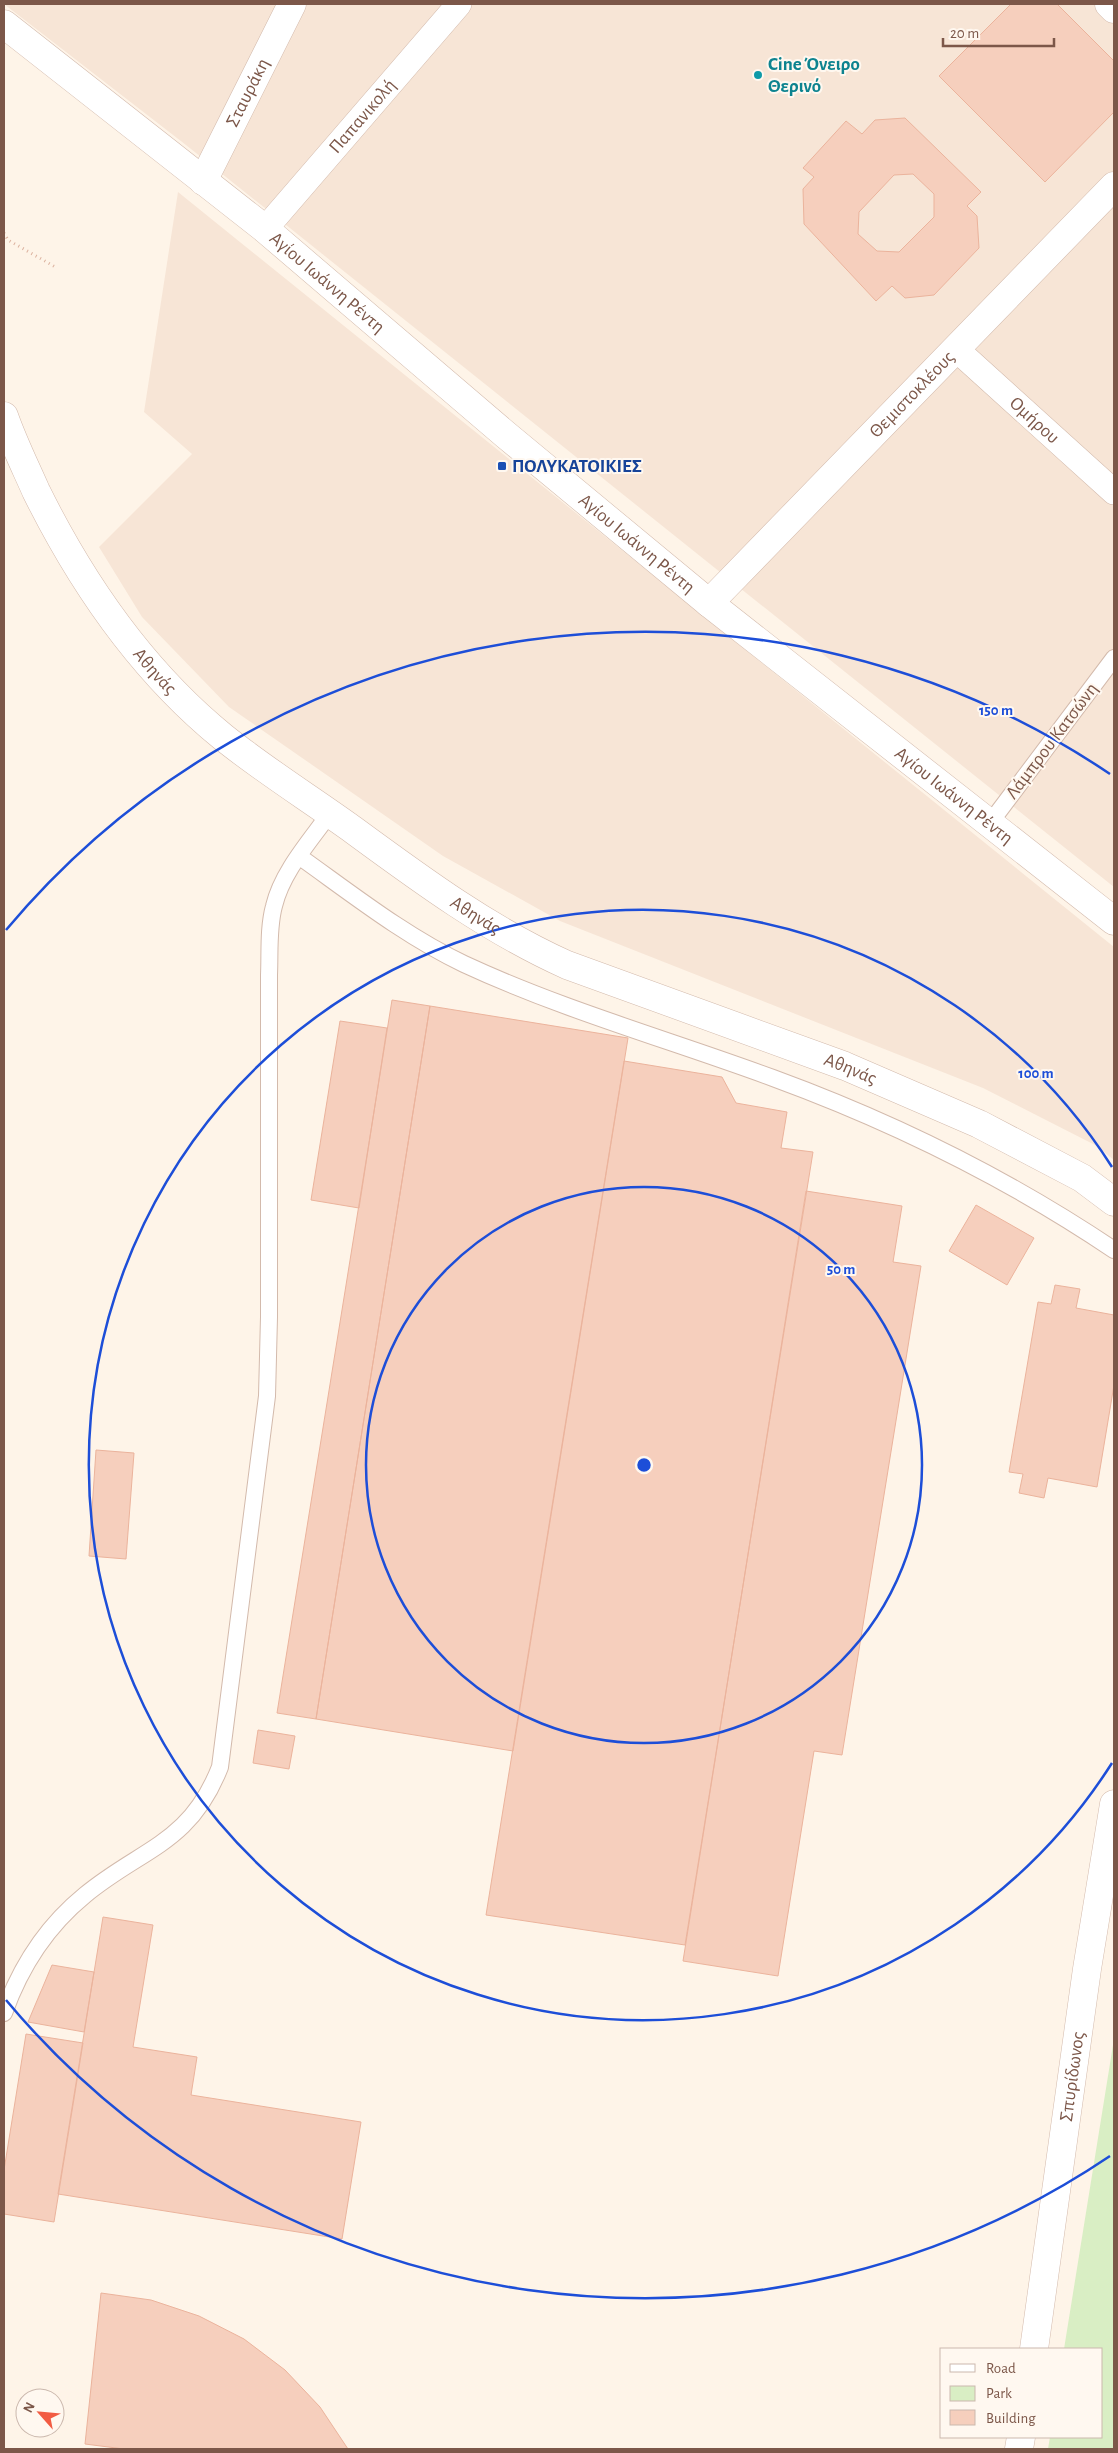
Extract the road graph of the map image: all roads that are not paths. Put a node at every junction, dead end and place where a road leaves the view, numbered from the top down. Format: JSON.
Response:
{"nodes":[{"id":1,"x":292,"y":4,"type":"edge"},
{"id":2,"x":458,"y":4,"type":"edge"},
{"id":3,"x":1109,"y":4,"type":"edge"},
{"id":4,"x":1114,"y":9,"type":"edge"},
{"id":5,"x":4,"y":24,"type":"edge"},
{"id":6,"x":203,"y":181,"type":"junction"},
{"id":7,"x":1114,"y":186,"type":"edge"},
{"id":8,"x":264,"y":230,"type":"junction"},
{"id":9,"x":956,"y":349,"type":"junction"},
{"id":10,"x":4,"y":416,"type":"edge"},
{"id":11,"x":1114,"y":492,"type":"edge"},
{"id":12,"x":709,"y":603,"type":"junction"},
{"id":13,"x":1114,"y":658,"type":"edge"},
{"id":14,"x":330,"y":813,"type":"junction"},
{"id":15,"x":990,"y":823,"type":"junction"},
{"id":16,"x":300,"y":857,"type":"junction"},
{"id":17,"x":1114,"y":920,"type":"edge"},
{"id":18,"x":1114,"y":1202,"type":"edge"},
{"id":19,"x":1114,"y":1250,"type":"edge"},
{"id":20,"x":1114,"y":1804,"type":"edge"},
{"id":21,"x":4,"y":2013,"type":"edge"},
{"id":22,"x":1034,"y":2348,"type":"edge"}],
"edges":[{"from":1,"to":6,"type":"street","name":"Σταυράκη"},
{"from":2,"to":8,"type":"street","name":"Παπανικολή"},
{"from":3,"to":4,"type":"street"},
{"from":5,"to":6,"type":"street","name":"Αγίου Ιωάννη Ρέντη"},
{"from":6,"to":8,"type":"street","name":"Αγίου Ιωάννη Ρέντη"},
{"from":7,"to":9,"type":"street","name":"Θεμιστοκλέους"},
{"from":8,"to":12,"type":"street","name":"Αγίου Ιωάννη Ρέντη"},
{"from":9,"to":11,"type":"street","name":"Ομήρου"},
{"from":9,"to":12,"type":"street","name":"Θεμιστοκλέους"},
{"from":10,"to":14,"type":"street","name":"Αθηνάς"},
{"from":12,"to":15,"type":"street","name":"Αγίου Ιωάννη Ρέντη"},
{"from":13,"to":15,"type":"lane","name":"Λάμπρου Κατσώνη"},
{"from":14,"to":16,"type":"lane"},
{"from":14,"to":18,"type":"street","name":"Αθηνάς"},
{"from":15,"to":17,"type":"street","name":"Αγίου Ιωάννη Ρέντη"},
{"from":16,"to":19,"type":"lane"},
{"from":16,"to":21,"type":"lane"},
{"from":20,"to":22,"type":"street","name":"Σπυρίδωνος"}]}
